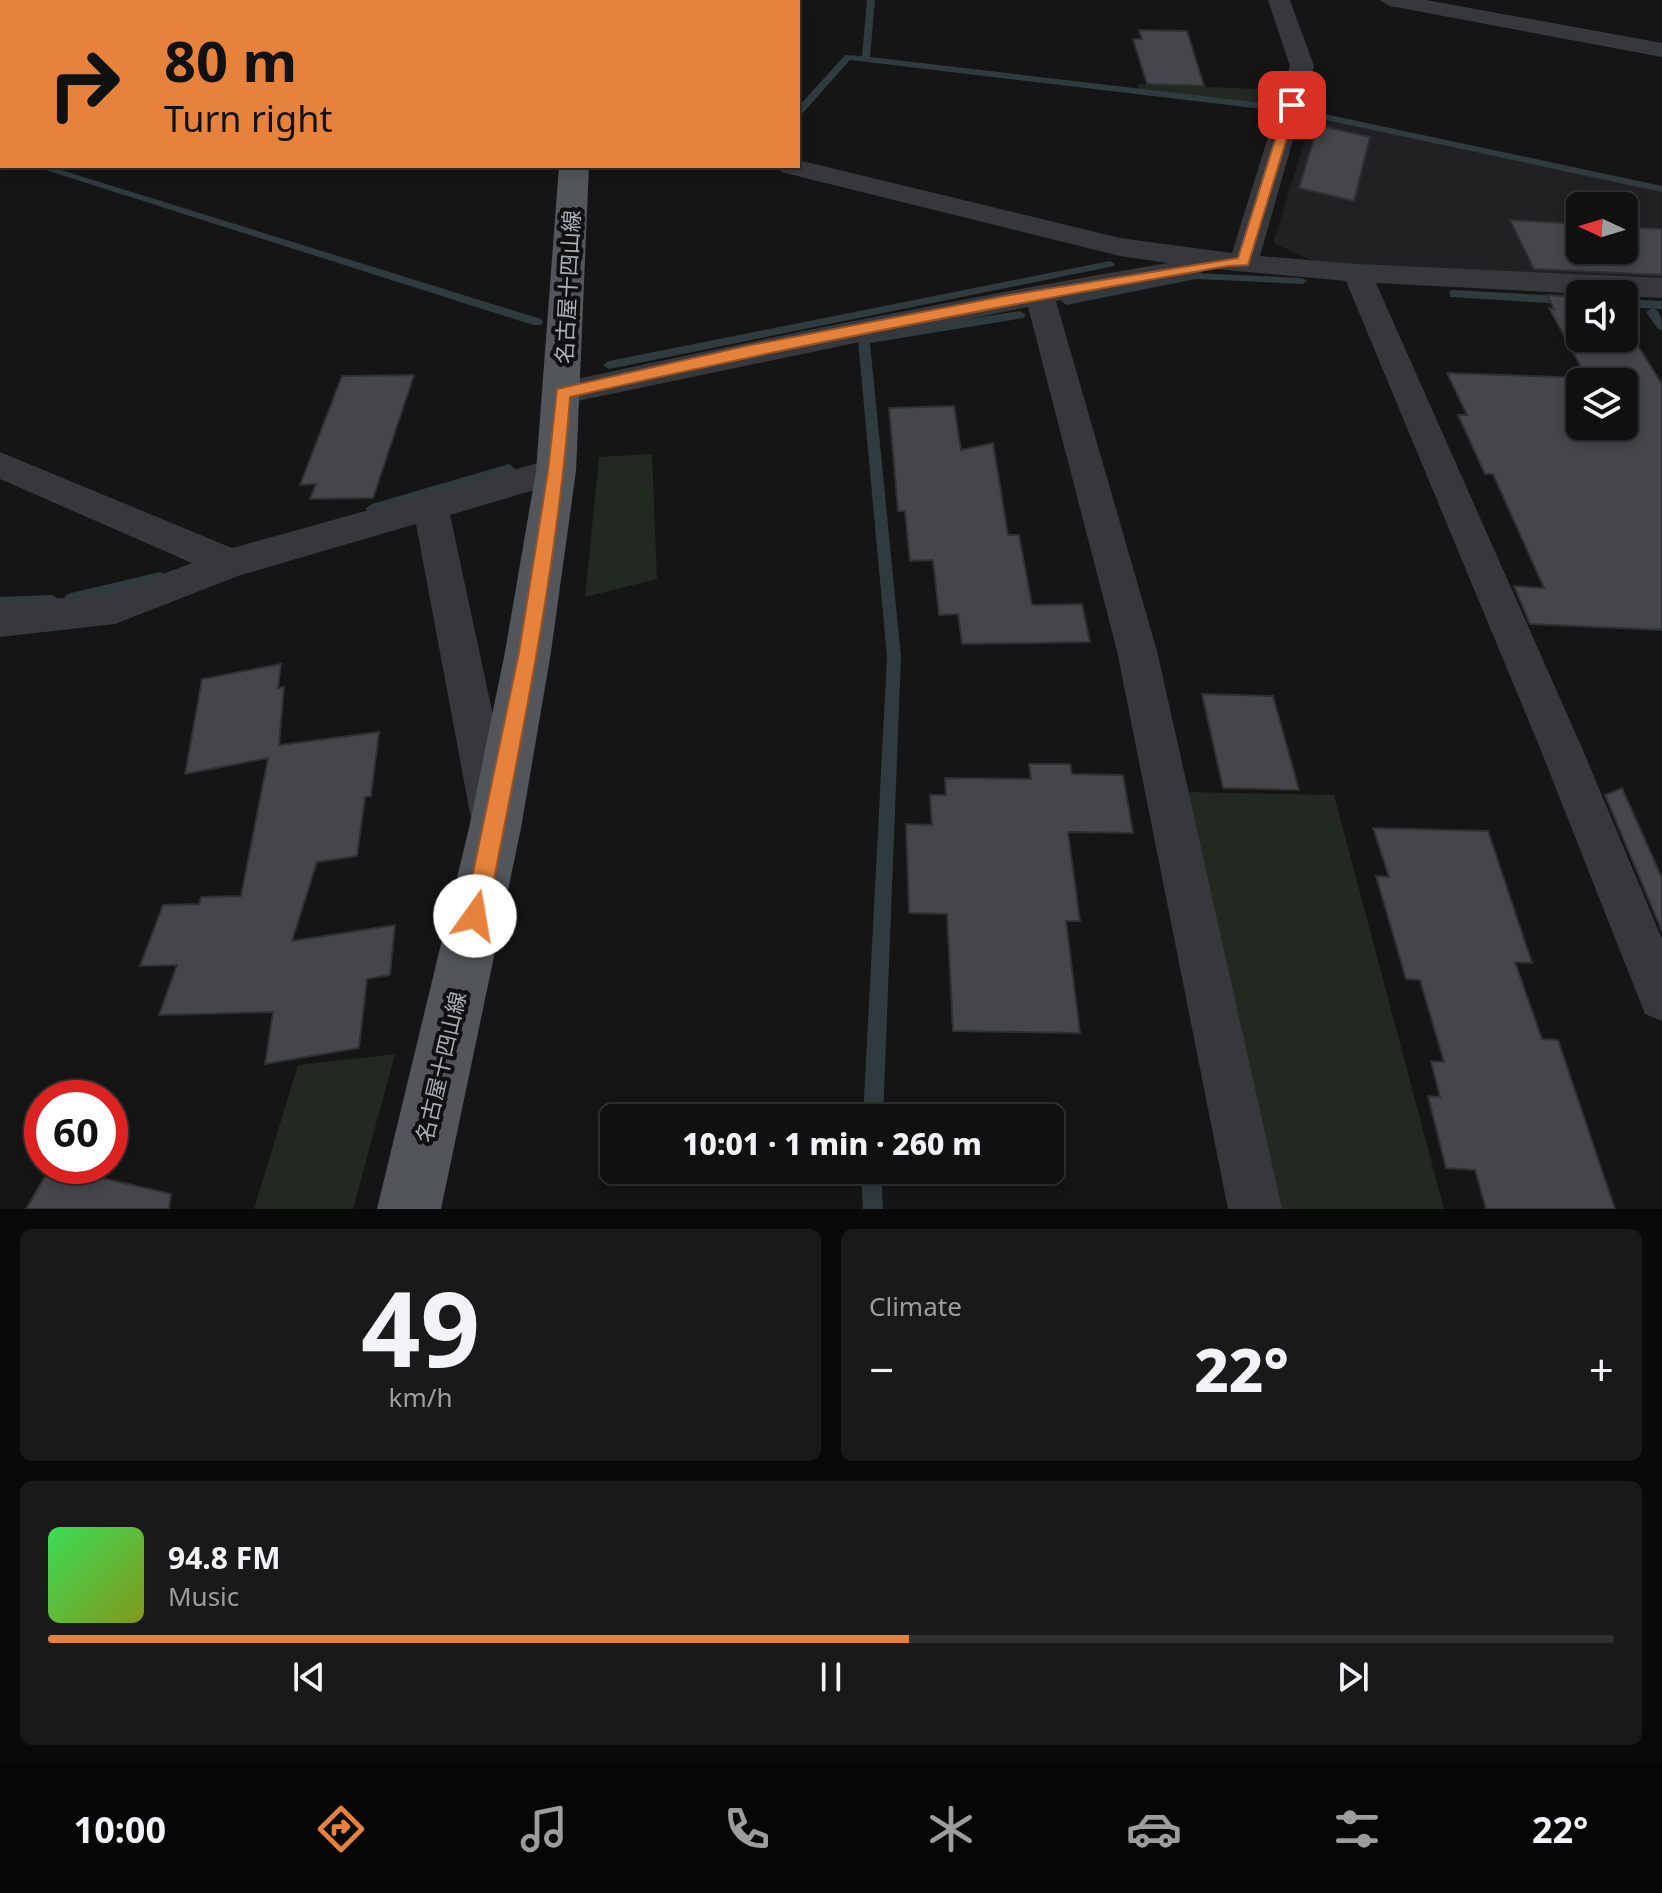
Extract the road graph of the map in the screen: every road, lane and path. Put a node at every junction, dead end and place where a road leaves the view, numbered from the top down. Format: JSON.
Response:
{"nodes":[{"id":1,"x":1279,"y":0,"type":"edge"},
{"id":2,"x":1390,"y":0,"type":"edge"},
{"id":3,"x":1662,"y":50,"type":"edge"},
{"id":4,"x":574,"y":168,"type":"edge"},
{"id":5,"x":798,"y":168,"type":"edge"},
{"id":6,"x":1236,"y":262,"type":"junction"},
{"id":7,"x":1357,"y":273,"type":"junction"},
{"id":8,"x":1662,"y":288,"type":"edge"},
{"id":9,"x":1039,"y":294,"type":"junction"},
{"id":10,"x":563,"y":393,"type":"junction"},
{"id":11,"x":0,"y":465,"type":"edge"},
{"id":12,"x":556,"y":471,"type":"junction"},
{"id":13,"x":430,"y":506,"type":"junction"},
{"id":14,"x":230,"y":563,"type":"junction"},
{"id":15,"x":0,"y":621,"type":"edge"},
{"id":16,"x":495,"y":828,"type":"junction"},
{"id":17,"x":1662,"y":997,"type":"edge"},
{"id":18,"x":409,"y":1209,"type":"edge"},
{"id":19,"x":1255,"y":1209,"type":"edge"}],
"edges":[{"from":1,"to":6,"type":"street"},
{"from":2,"to":3,"type":"street"},
{"from":4,"to":10,"type":"main road","name":"名古屋十四山線"},
{"from":5,"to":6,"type":"street"},
{"from":6,"to":7,"type":"street"},
{"from":6,"to":9,"type":"street"},
{"from":7,"to":8,"type":"street"},
{"from":7,"to":17,"type":"street"},
{"from":9,"to":10,"type":"street"},
{"from":9,"to":19,"type":"street"},
{"from":10,"to":12,"type":"main road","name":"名古屋十四山線"},
{"from":11,"to":14,"type":"street"},
{"from":12,"to":13,"type":"street"},
{"from":12,"to":16,"type":"main road","name":"名古屋十四山線"},
{"from":13,"to":14,"type":"street"},
{"from":13,"to":16,"type":"street"},
{"from":14,"to":15,"type":"street"},
{"from":16,"to":18,"type":"main road","name":"名古屋十四山線"}]}
